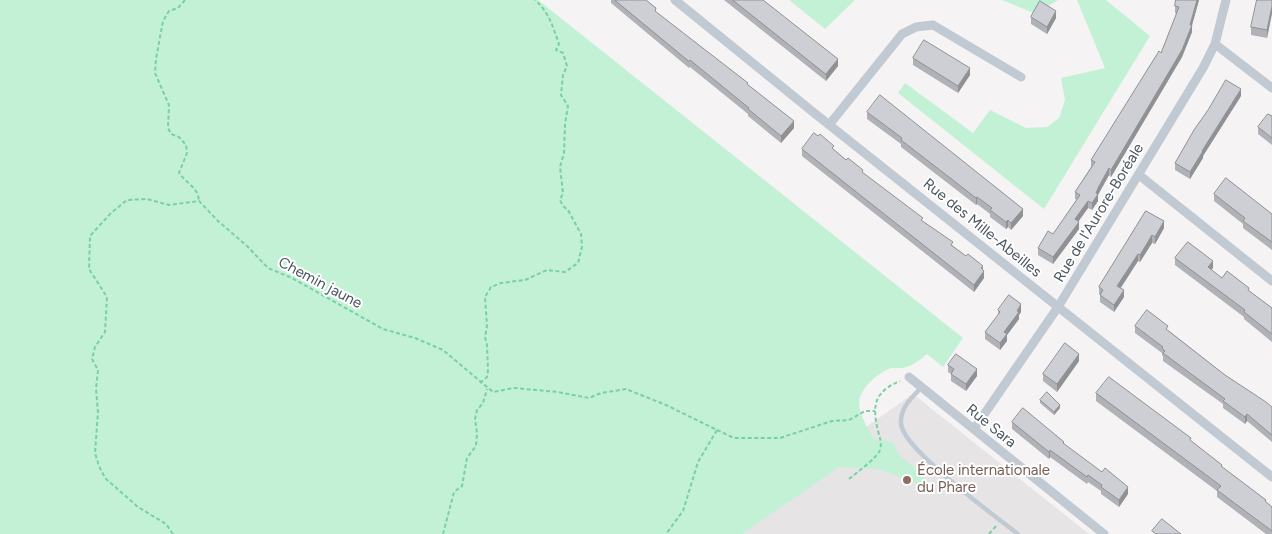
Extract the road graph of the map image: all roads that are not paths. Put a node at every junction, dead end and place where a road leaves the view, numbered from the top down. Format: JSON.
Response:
{"nodes":[{"id":1,"x":675,"y":0,"type":"edge"},
{"id":2,"x":1226,"y":0,"type":"edge"},
{"id":3,"x":1216,"y":44,"type":"junction"},
{"id":4,"x":1021,"y":76,"type":"dead end"},
{"id":5,"x":1272,"y":88,"type":"edge"},
{"id":6,"x":829,"y":124,"type":"junction"},
{"id":7,"x":1139,"y":175,"type":"junction"},
{"id":8,"x":1272,"y":281,"type":"edge"},
{"id":9,"x":1058,"y":307,"type":"junction"},
{"id":10,"x":909,"y":377,"type":"road end"},
{"id":11,"x":921,"y":388,"type":"junction"},
{"id":12,"x":974,"y":429,"type":"junction"},
{"id":13,"x":1272,"y":477,"type":"edge"},
{"id":14,"x":1018,"y":534,"type":"edge"},
{"id":15,"x":1104,"y":534,"type":"edge"}],
"edges":[{"from":1,"to":6,"type":"street","name":"Rue des Mille-Abeilles"},
{"from":2,"to":3,"type":"street","name":"Rue de l'Aurore-Boréale"},
{"from":3,"to":5,"type":"street"},
{"from":3,"to":7,"type":"street","name":"Rue de l'Aurore-Boréale"},
{"from":4,"to":6,"type":"street"},
{"from":6,"to":9,"type":"street","name":"Rue des Mille-Abeilles"},
{"from":7,"to":8,"type":"street"},
{"from":7,"to":9,"type":"street","name":"Rue de l'Aurore-Boréale"},
{"from":9,"to":12,"type":"street","name":"Rue de l'Aurore-Boréale"},
{"from":9,"to":13,"type":"street","name":"Rue des Mille-Abeilles"},
{"from":10,"to":11,"type":"street","name":"Rue Sara"},
{"from":11,"to":12,"type":"street","name":"Rue Sara"},
{"from":11,"to":14,"type":"lane"},
{"from":12,"to":15,"type":"street","name":"Rue Sara"}]}
